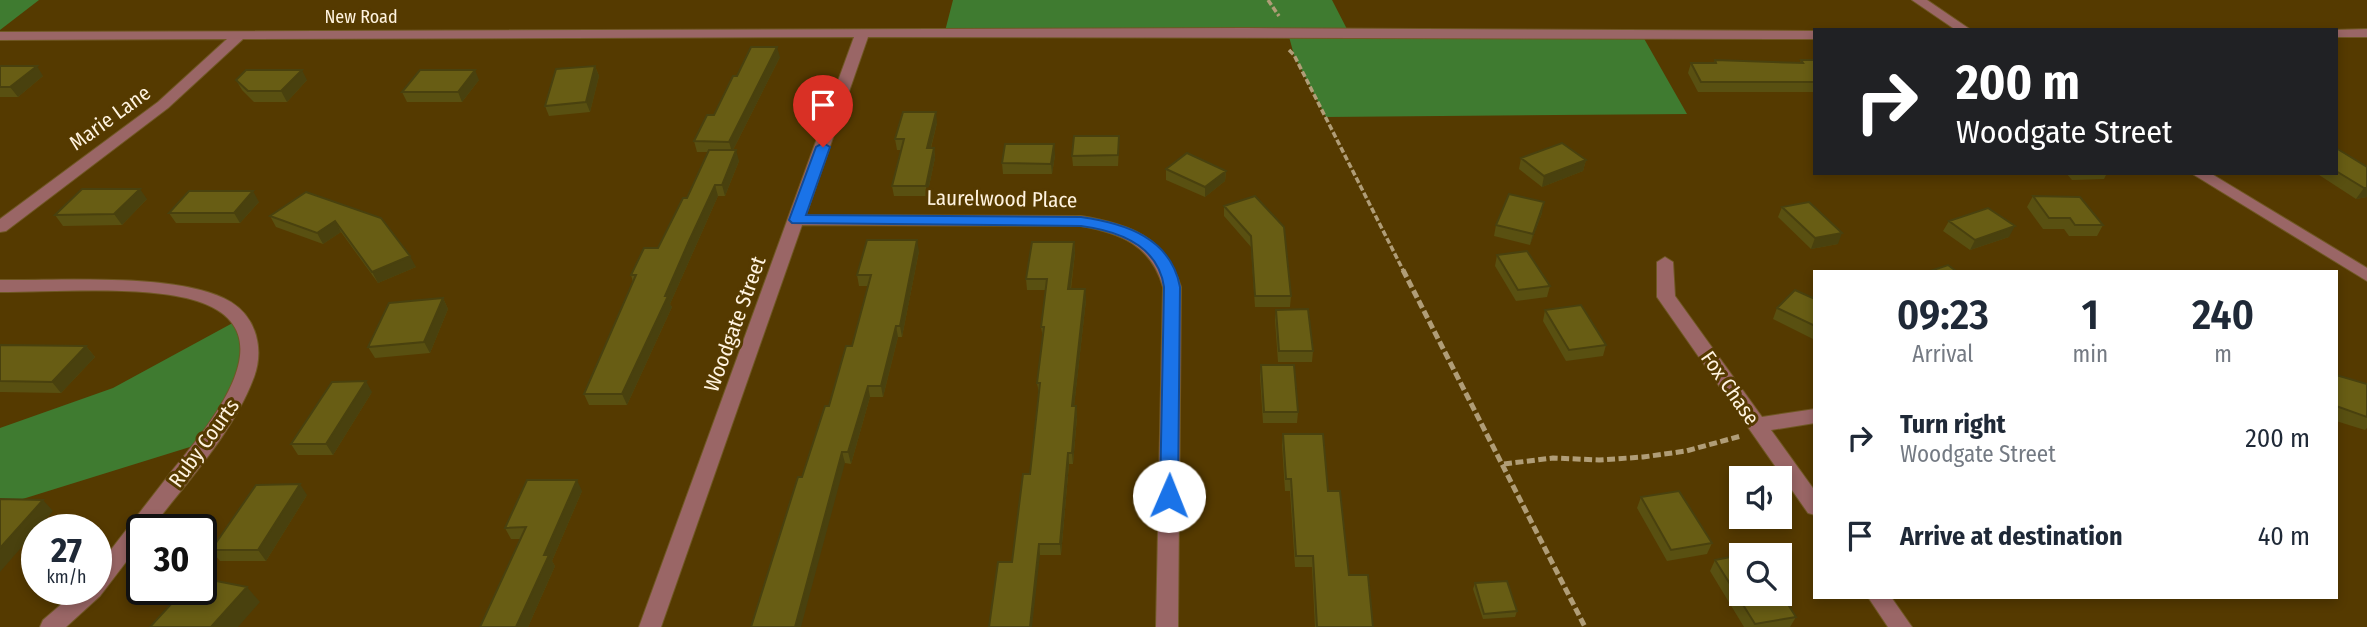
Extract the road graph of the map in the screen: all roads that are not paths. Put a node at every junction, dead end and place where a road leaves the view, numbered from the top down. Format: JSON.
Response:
{"nodes":[{"id":1,"x":1918,"y":0,"type":"edge"},
{"id":2,"x":1962,"y":28,"type":"edge"},
{"id":3,"x":2338,"y":33,"type":"edge"},
{"id":4,"x":2367,"y":33,"type":"edge"},
{"id":5,"x":862,"y":35,"type":"junction"},
{"id":6,"x":1813,"y":35,"type":"edge"},
{"id":7,"x":0,"y":36,"type":"edge"},
{"id":8,"x":239,"y":36,"type":"junction"},
{"id":9,"x":2202,"y":175,"type":"edge"},
{"id":10,"x":797,"y":220,"type":"junction"},
{"id":11,"x":0,"y":227,"type":"edge"},
{"id":12,"x":1665,"y":262,"type":"dead end"},
{"id":13,"x":2367,"y":276,"type":"edge"},
{"id":14,"x":0,"y":286,"type":"edge"},
{"id":15,"x":1813,"y":416,"type":"edge"},
{"id":16,"x":1759,"y":429,"type":"junction"},
{"id":17,"x":1813,"y":503,"type":"edge"},
{"id":18,"x":112,"y":564,"type":"edge"},
{"id":19,"x":1880,"y":599,"type":"edge"},
{"id":20,"x":75,"y":605,"type":"edge"},
{"id":21,"x":51,"y":627,"type":"edge"},
{"id":22,"x":650,"y":627,"type":"edge"},
{"id":23,"x":1167,"y":627,"type":"edge"},
{"id":24,"x":1900,"y":627,"type":"edge"}],
"edges":[{"from":1,"to":2,"type":"street"},
{"from":3,"to":4,"type":"street"},
{"from":5,"to":6,"type":"street","name":"New Road"},
{"from":5,"to":8,"type":"street","name":"New Road"},
{"from":5,"to":10,"type":"street","name":"Woodgate Street"},
{"from":7,"to":8,"type":"street","name":"New Road"},
{"from":8,"to":11,"type":"street","name":"Marie Lane"},
{"from":9,"to":13,"type":"street"},
{"from":10,"to":22,"type":"street","name":"Woodgate Street"},
{"from":10,"to":23,"type":"street","name":"Laurelwood Place"},
{"from":12,"to":16,"type":"street","name":"Fox Chase"},
{"from":14,"to":18,"type":"street","name":"Ruby Courts"},
{"from":15,"to":16,"type":"street"},
{"from":16,"to":17,"type":"street","name":"Fox Chase"},
{"from":19,"to":24,"type":"street"},
{"from":20,"to":21,"type":"street"}]}
